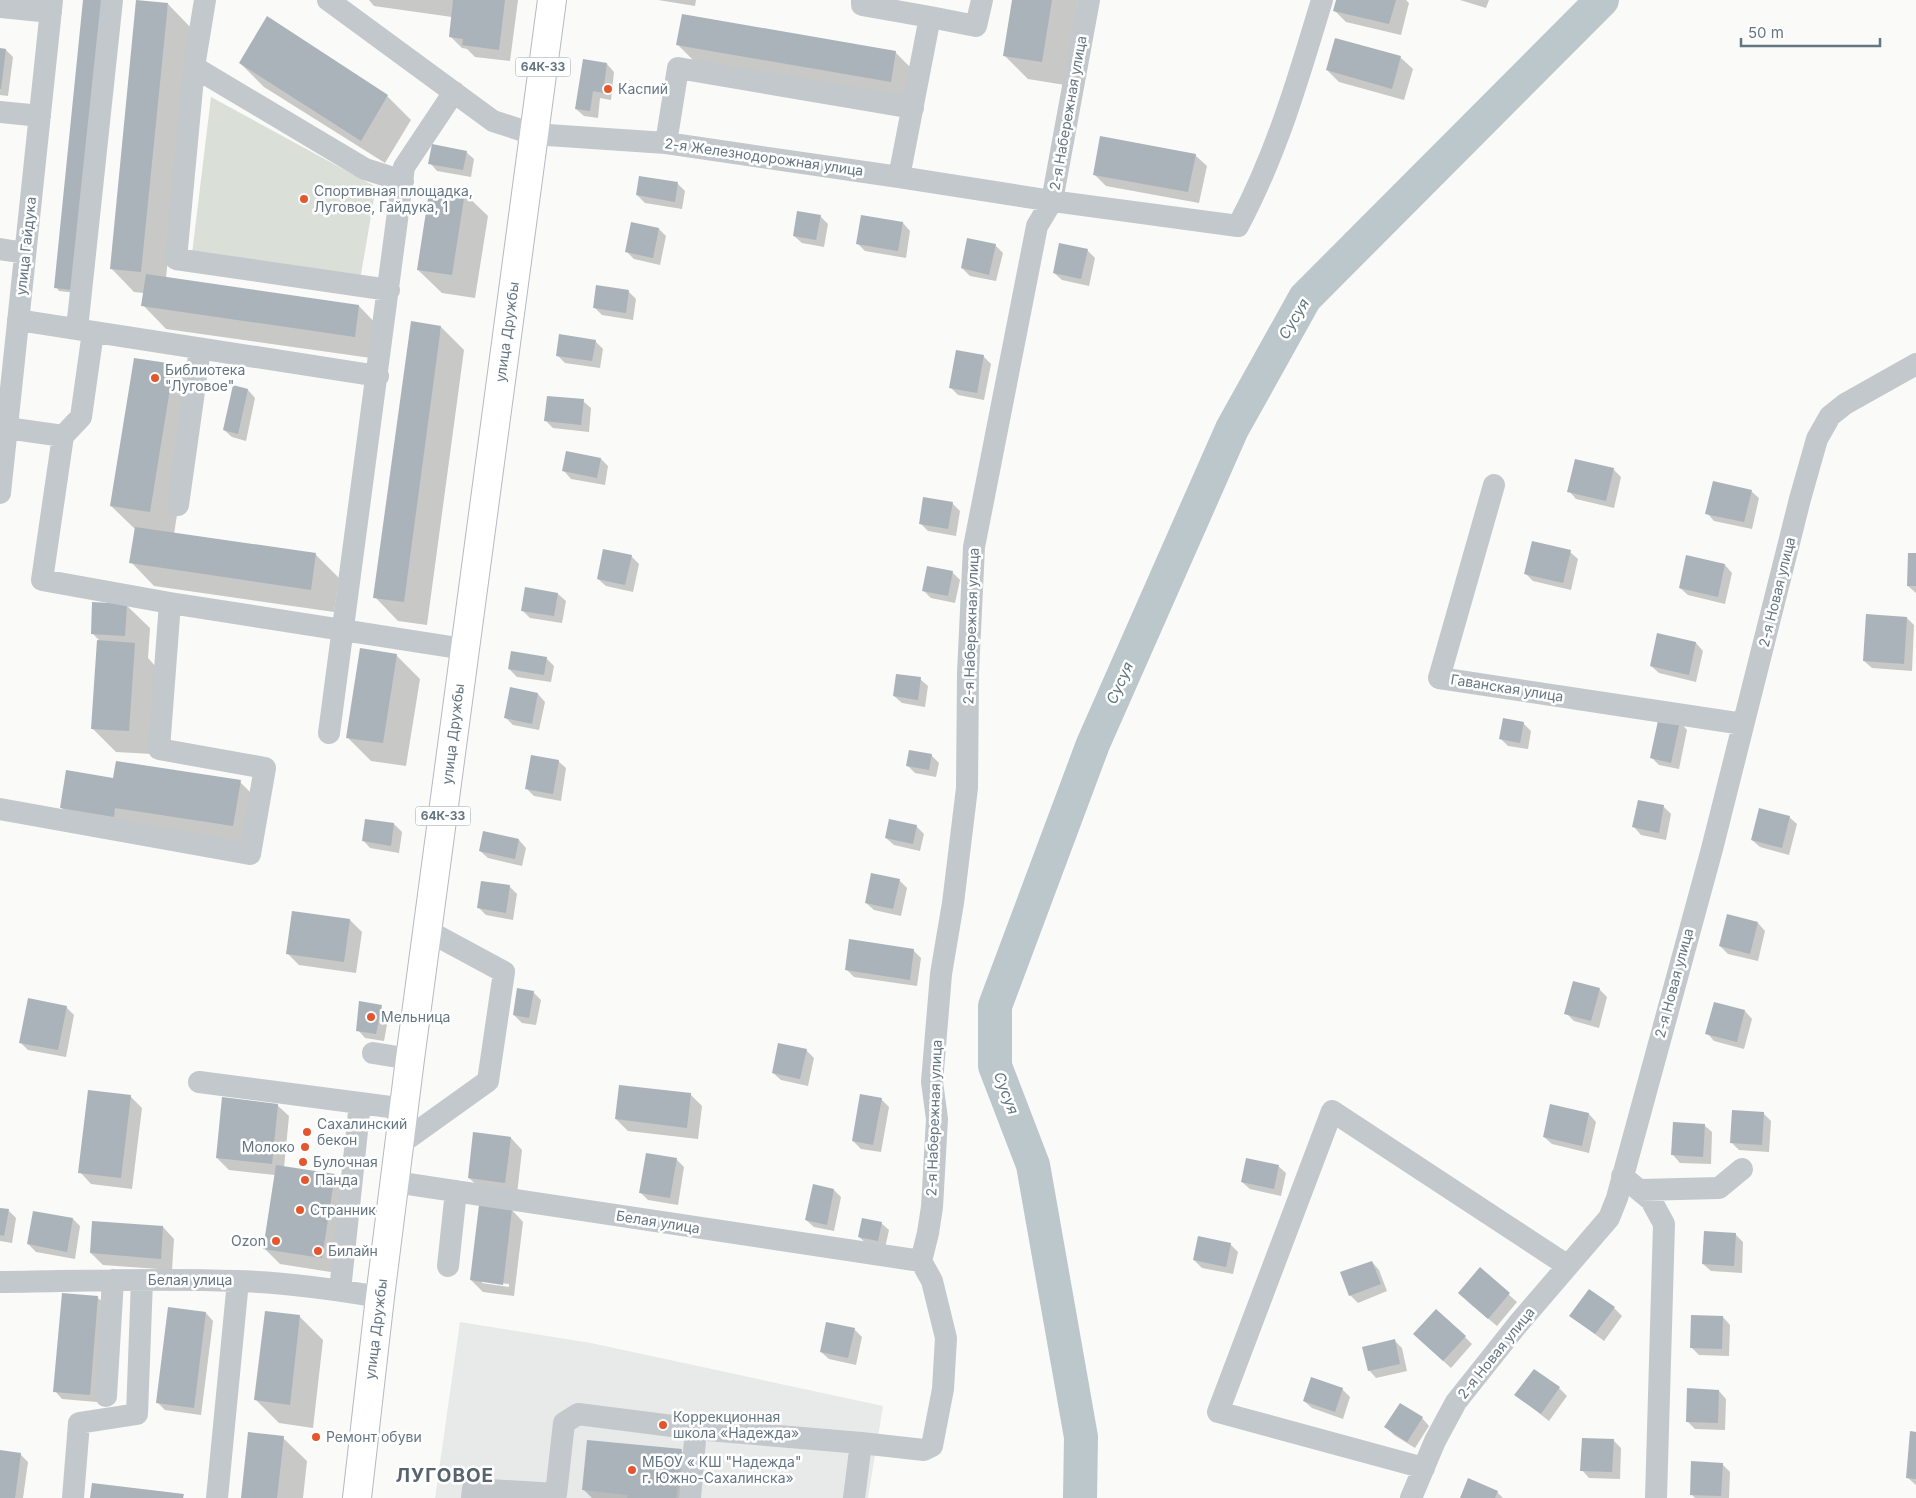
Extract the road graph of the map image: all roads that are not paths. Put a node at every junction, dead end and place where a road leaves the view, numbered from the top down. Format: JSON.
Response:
{"nodes":[{"id":1,"x":112,"y":0,"type":"edge"},
{"id":2,"x":205,"y":0,"type":"edge"},
{"id":3,"x":328,"y":0,"type":"edge"},
{"id":4,"x":552,"y":0,"type":"edge"},
{"id":5,"x":862,"y":0,"type":"edge"},
{"id":6,"x":982,"y":0,"type":"edge"},
{"id":7,"x":1089,"y":0,"type":"edge"},
{"id":8,"x":1322,"y":0,"type":"edge"},
{"id":9,"x":52,"y":6,"type":"edge"},
{"id":10,"x":0,"y":7,"type":"edge"},
{"id":11,"x":930,"y":17,"type":"junction"},
{"id":12,"x":194,"y":67,"type":"junction"},
{"id":13,"x":454,"y":92,"type":"junction"},
{"id":14,"x":913,"y":108,"type":"junction"},
{"id":15,"x":0,"y":112,"type":"edge"},
{"id":16,"x":40,"y":116,"type":"junction"},
{"id":17,"x":533,"y":134,"type":"junction"},
{"id":18,"x":666,"y":143,"type":"junction"},
{"id":19,"x":899,"y":177,"type":"junction"},
{"id":20,"x":403,"y":181,"type":"junction"},
{"id":21,"x":1052,"y":202,"type":"junction"},
{"id":22,"x":0,"y":249,"type":"edge"},
{"id":23,"x":25,"y":253,"type":"junction"},
{"id":24,"x":389,"y":290,"type":"junction"},
{"id":25,"x":18,"y":320,"type":"junction"},
{"id":26,"x":85,"y":331,"type":"junction"},
{"id":27,"x":200,"y":349,"type":"junction"},
{"id":28,"x":1916,"y":364,"type":"edge"},
{"id":29,"x":378,"y":376,"type":"junction"},
{"id":30,"x":63,"y":436,"type":"junction"},
{"id":31,"x":4,"y":437,"type":"edge"},
{"id":32,"x":1494,"y":485,"type":"dead end"},
{"id":33,"x":0,"y":493,"type":"edge"},
{"id":34,"x":178,"y":505,"type":"dead end"},
{"id":35,"x":170,"y":603,"type":"junction"},
{"id":36,"x":344,"y":630,"type":"junction"},
{"id":37,"x":464,"y":649,"type":"junction"},
{"id":38,"x":1744,"y":724,"type":"junction"},
{"id":39,"x":329,"y":733,"type":"dead end"},
{"id":40,"x":0,"y":809,"type":"edge"},
{"id":41,"x":428,"y":931,"type":"junction"},
{"id":42,"x":373,"y":1053,"type":"dead end"},
{"id":43,"x":410,"y":1059,"type":"junction"},
{"id":44,"x":199,"y":1082,"type":"dead end"},
{"id":45,"x":360,"y":1102,"type":"junction"},
{"id":46,"x":405,"y":1109,"type":"junction"},
{"id":47,"x":400,"y":1144,"type":"junction"},
{"id":48,"x":1742,"y":1169,"type":"dead end"},
{"id":49,"x":1622,"y":1176,"type":"junction"},
{"id":50,"x":395,"y":1182,"type":"junction"},
{"id":51,"x":1640,"y":1190,"type":"junction"},
{"id":52,"x":456,"y":1191,"type":"junction"},
{"id":53,"x":921,"y":1261,"type":"junction"},
{"id":54,"x":448,"y":1266,"type":"dead end"},
{"id":55,"x":1568,"y":1266,"type":"junction"},
{"id":56,"x":113,"y":1280,"type":"junction"},
{"id":57,"x":142,"y":1280,"type":"junction"},
{"id":58,"x":238,"y":1281,"type":"junction"},
{"id":59,"x":0,"y":1282,"type":"edge"},
{"id":60,"x":340,"y":1290,"type":"junction"},
{"id":61,"x":380,"y":1297,"type":"junction"},
{"id":62,"x":106,"y":1396,"type":"dead end"},
{"id":63,"x":696,"y":1429,"type":"junction"},
{"id":64,"x":862,"y":1443,"type":"junction"},
{"id":65,"x":1424,"y":1468,"type":"junction"},
{"id":66,"x":73,"y":1498,"type":"edge"},
{"id":67,"x":218,"y":1498,"type":"edge"},
{"id":68,"x":357,"y":1498,"type":"edge"},
{"id":69,"x":472,"y":1498,"type":"edge"},
{"id":70,"x":690,"y":1498,"type":"edge"},
{"id":71,"x":854,"y":1498,"type":"edge"},
{"id":72,"x":1412,"y":1498,"type":"edge"},
{"id":73,"x":1656,"y":1498,"type":"edge"}],
"edges":[{"from":1,"to":26,"type":"street"},
{"from":2,"to":12,"type":"street"},
{"from":3,"to":13,"type":"street","name":"2-я Железнодорожная улица"},
{"from":4,"to":17,"type":"main road","name":"улица Дружбы","number":"64К-33"},
{"from":5,"to":11,"type":"street"},
{"from":6,"to":11,"type":"street"},
{"from":7,"to":21,"type":"street","name":"2-я Набережная улица"},
{"from":8,"to":21,"type":"street","name":"2-я Железнодорожная улица"},
{"from":9,"to":10,"type":"street"},
{"from":9,"to":16,"type":"street","name":"улица Гайдука"},
{"from":11,"to":14,"type":"street"},
{"from":12,"to":20,"type":"street"},
{"from":12,"to":24,"type":"street"},
{"from":13,"to":17,"type":"street","name":"2-я Железнодорожная улица"},
{"from":13,"to":20,"type":"street"},
{"from":14,"to":18,"type":"street"},
{"from":14,"to":19,"type":"street"},
{"from":15,"to":16,"type":"street"},
{"from":16,"to":23,"type":"street","name":"улица Гайдука"},
{"from":17,"to":18,"type":"street","name":"2-я Железнодорожная улица"},
{"from":17,"to":37,"type":"main road","name":"улица Дружбы","number":"64К-33"},
{"from":18,"to":19,"type":"street","name":"2-я Железнодорожная улица"},
{"from":19,"to":21,"type":"street","name":"2-я Железнодорожная улица"},
{"from":20,"to":24,"type":"street"},
{"from":21,"to":53,"type":"street","name":"2-я Набережная улица"},
{"from":22,"to":23,"type":"street"},
{"from":23,"to":25,"type":"street","name":"улица Гайдука"},
{"from":24,"to":29,"type":"street"},
{"from":25,"to":26,"type":"street"},
{"from":25,"to":31,"type":"street","name":"улица Гайдука"},
{"from":26,"to":27,"type":"street"},
{"from":26,"to":30,"type":"street"},
{"from":27,"to":29,"type":"street"},
{"from":27,"to":34,"type":"street"},
{"from":28,"to":38,"type":"street","name":"2-я Новая улица"},
{"from":29,"to":36,"type":"street"},
{"from":30,"to":31,"type":"street"},
{"from":30,"to":35,"type":"street"},
{"from":31,"to":33,"type":"street","name":"улица Гайдука"},
{"from":32,"to":38,"type":"street","name":"Гаванская улица"},
{"from":35,"to":36,"type":"street"},
{"from":35,"to":40,"type":"street"},
{"from":36,"to":37,"type":"street"},
{"from":36,"to":39,"type":"street"},
{"from":37,"to":41,"type":"main road","name":"улица Дружбы","number":"64К-33"},
{"from":38,"to":49,"type":"street","name":"2-я Новая улица"},
{"from":41,"to":43,"type":"main road","name":"улица Дружбы","number":"64К-33"},
{"from":41,"to":47,"type":"street"},
{"from":42,"to":43,"type":"street"},
{"from":43,"to":46,"type":"main road","name":"улица Дружбы","number":"64К-33"},
{"from":44,"to":45,"type":"street"},
{"from":45,"to":46,"type":"street"},
{"from":45,"to":60,"type":"street"},
{"from":46,"to":47,"type":"main road","name":"улица Дружбы","number":"64К-33"},
{"from":47,"to":50,"type":"main road","name":"улица Дружбы","number":"64К-33"},
{"from":48,"to":51,"type":"street"},
{"from":49,"to":51,"type":"street"},
{"from":49,"to":55,"type":"street","name":"2-я Новая улица"},
{"from":50,"to":52,"type":"street","name":"Белая улица"},
{"from":50,"to":61,"type":"main road","name":"улица Дружбы","number":"64К-33"},
{"from":51,"to":73,"type":"street"},
{"from":52,"to":53,"type":"street","name":"Белая улица"},
{"from":52,"to":54,"type":"street"},
{"from":53,"to":64,"type":"street"},
{"from":55,"to":65,"type":"street","name":"2-я Новая улица"},
{"from":55,"to":65,"type":"street"},
{"from":56,"to":57,"type":"street","name":"Белая улица"},
{"from":56,"to":59,"type":"street","name":"Белая улица"},
{"from":56,"to":62,"type":"street"},
{"from":57,"to":58,"type":"street","name":"Белая улица"},
{"from":57,"to":66,"type":"street"},
{"from":58,"to":60,"type":"street","name":"Белая улица"},
{"from":58,"to":67,"type":"street"},
{"from":60,"to":61,"type":"street","name":"Белая улица"},
{"from":61,"to":68,"type":"main road","name":"улица Дружбы","number":"64К-33"},
{"from":63,"to":64,"type":"street"},
{"from":63,"to":69,"type":"street"},
{"from":63,"to":70,"type":"street"},
{"from":64,"to":71,"type":"street"},
{"from":65,"to":72,"type":"street","name":"2-я Новая улица"}]}
